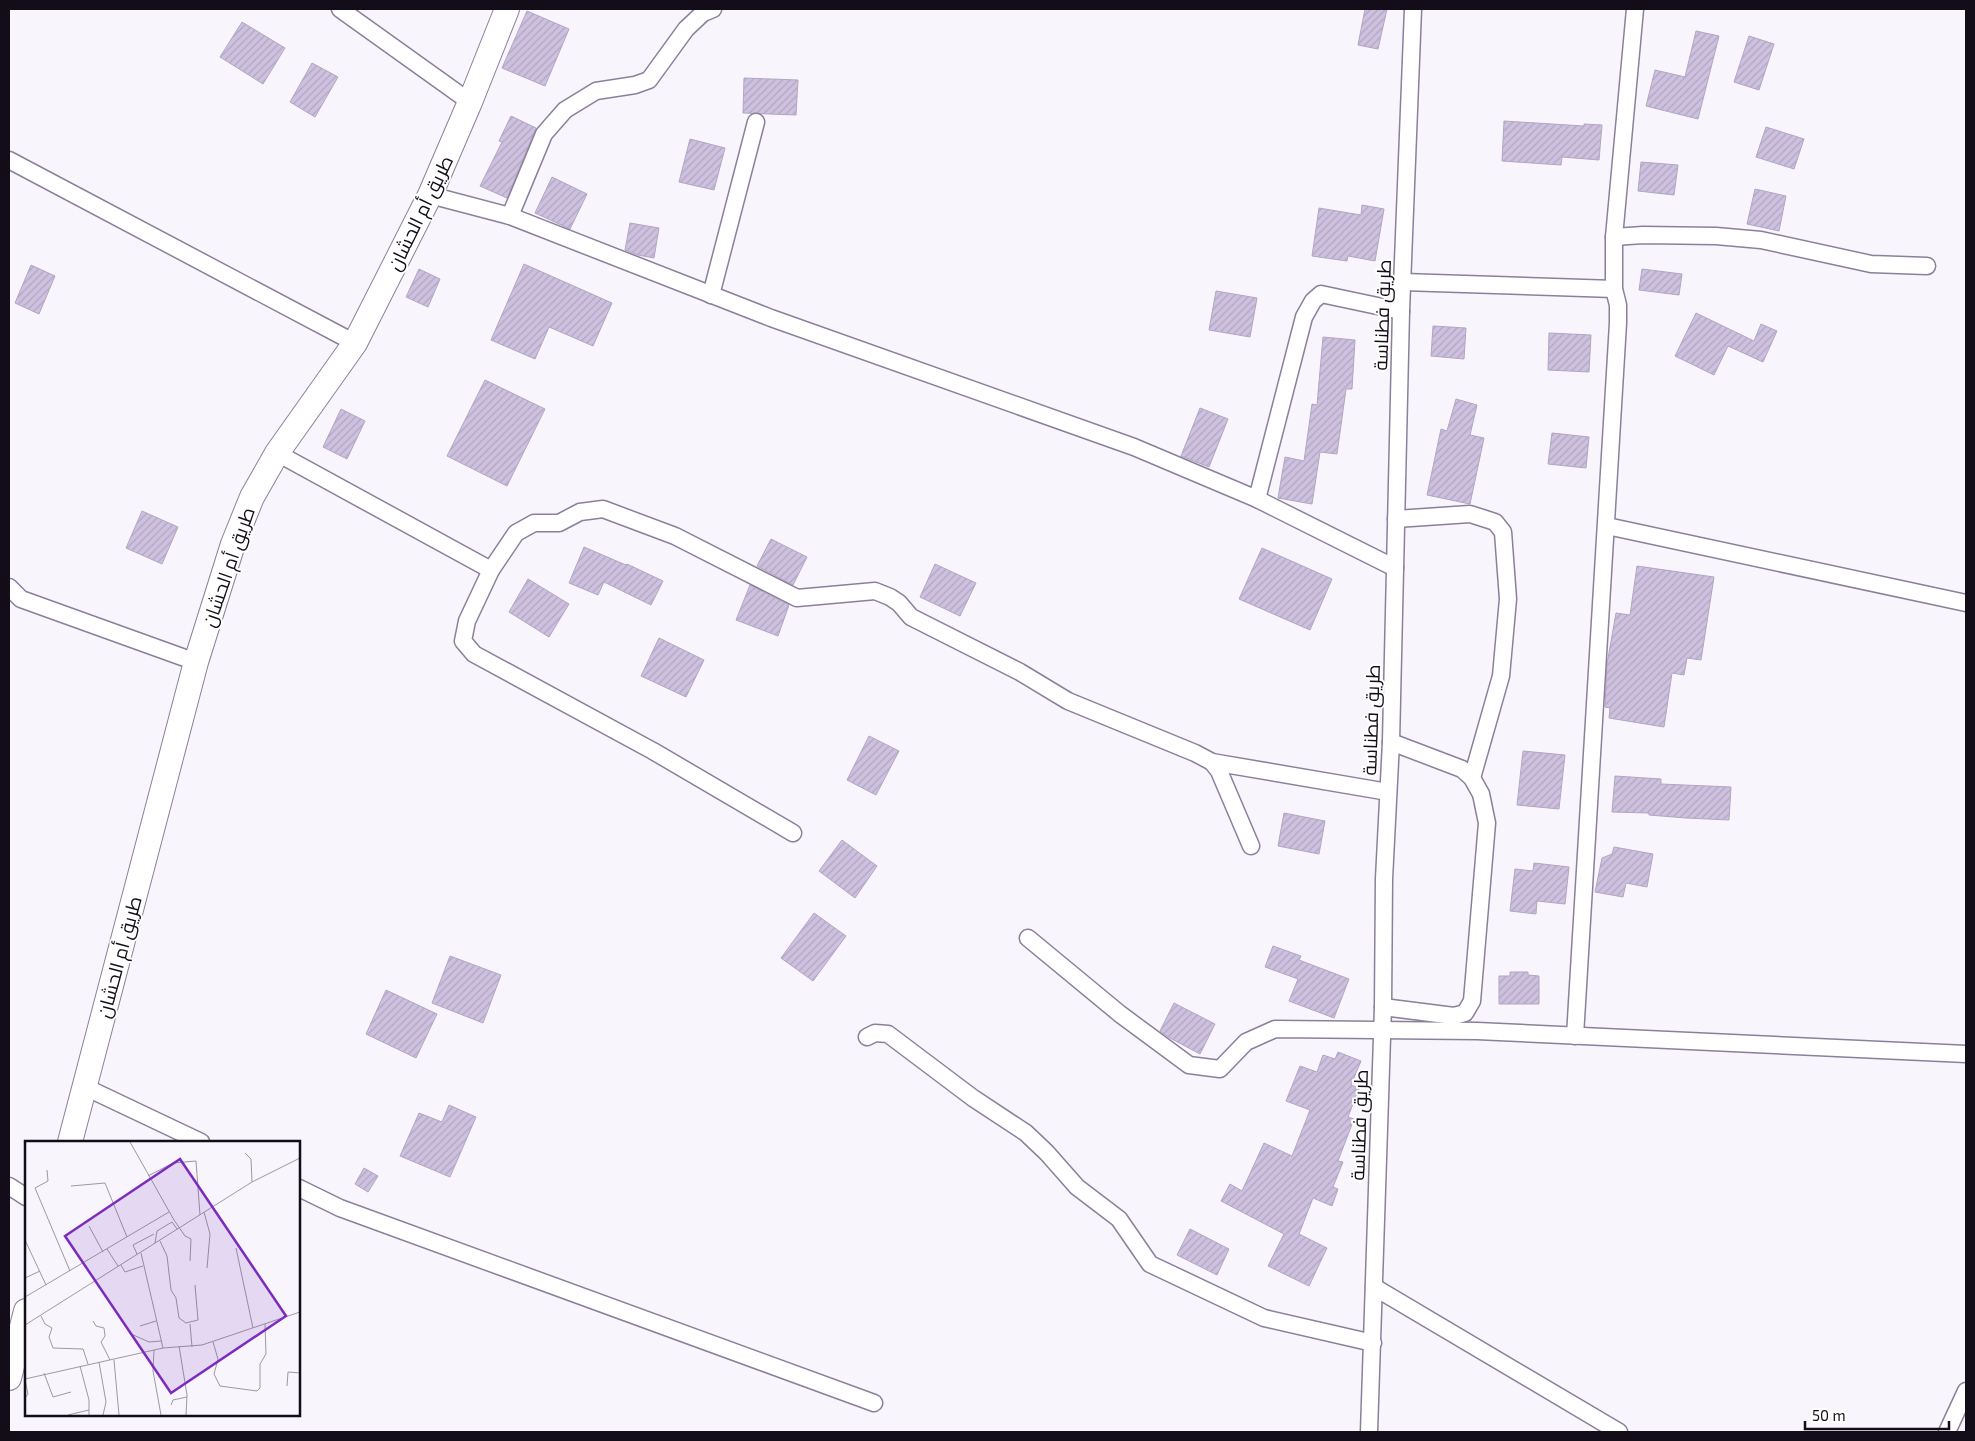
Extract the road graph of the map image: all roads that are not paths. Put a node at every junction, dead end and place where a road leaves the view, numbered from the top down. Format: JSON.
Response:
{"nodes":[{"id":1,"x":340,"y":9,"type":"edge"},
{"id":2,"x":507,"y":9,"type":"edge"},
{"id":3,"x":713,"y":9,"type":"edge"},
{"id":4,"x":1413,"y":9,"type":"edge"},
{"id":5,"x":1635,"y":9,"type":"edge"},
{"id":6,"x":470,"y":102,"type":"junction"},
{"id":7,"x":756,"y":122,"type":"dead end"},
{"id":8,"x":9,"y":160,"type":"edge"},
{"id":9,"x":430,"y":195,"type":"junction"},
{"id":10,"x":510,"y":216,"type":"junction"},
{"id":11,"x":1614,"y":237,"type":"junction"},
{"id":12,"x":1927,"y":266,"type":"dead end"},
{"id":13,"x":1403,"y":282,"type":"junction"},
{"id":14,"x":1614,"y":289,"type":"junction"},
{"id":15,"x":711,"y":295,"type":"junction"},
{"id":16,"x":1401,"y":311,"type":"junction"},
{"id":17,"x":355,"y":343,"type":"junction"},
{"id":18,"x":277,"y":453,"type":"junction"},
{"id":19,"x":1257,"y":500,"type":"junction"},
{"id":20,"x":1396,"y":519,"type":"junction"},
{"id":21,"x":1607,"y":526,"type":"junction"},
{"id":22,"x":1395,"y":568,"type":"junction"},
{"id":23,"x":490,"y":570,"type":"junction"},
{"id":24,"x":9,"y":587,"type":"edge"},
{"id":25,"x":1966,"y":603,"type":"edge"},
{"id":26,"x":196,"y":662,"type":"junction"},
{"id":27,"x":1391,"y":742,"type":"junction"},
{"id":28,"x":1212,"y":762,"type":"junction"},
{"id":29,"x":1472,"y":778,"type":"junction"},
{"id":30,"x":1388,"y":792,"type":"junction"},
{"id":31,"x":793,"y":834,"type":"dead end"},
{"id":32,"x":1250,"y":846,"type":"dead end"},
{"id":33,"x":1028,"y":938,"type":"dead end"},
{"id":34,"x":1383,"y":1007,"type":"junction"},
{"id":35,"x":1381,"y":1030,"type":"junction"},
{"id":36,"x":1575,"y":1036,"type":"junction"},
{"id":37,"x":867,"y":1038,"type":"dead end"},
{"id":38,"x":1966,"y":1054,"type":"edge"},
{"id":39,"x":85,"y":1087,"type":"junction"},
{"id":40,"x":70,"y":1141,"type":"edge"},
{"id":41,"x":200,"y":1141,"type":"edge"},
{"id":42,"x":9,"y":1186,"type":"edge"},
{"id":43,"x":300,"y":1188,"type":"edge"},
{"id":44,"x":25,"y":1196,"type":"edge"},
{"id":45,"x":1374,"y":1287,"type":"junction"},
{"id":46,"x":25,"y":1315,"type":"edge"},
{"id":47,"x":1372,"y":1343,"type":"junction"},
{"id":48,"x":9,"y":1378,"type":"edge"},
{"id":49,"x":1966,"y":1390,"type":"edge"},
{"id":50,"x":874,"y":1403,"type":"dead end"},
{"id":51,"x":1369,"y":1432,"type":"edge"},
{"id":52,"x":1619,"y":1432,"type":"edge"},
{"id":53,"x":1947,"y":1432,"type":"edge"}],
"edges":[{"from":1,"to":6,"type":"street"},
{"from":2,"to":6,"type":"street","name":"طريق أم الحشان"},
{"from":3,"to":10,"type":"street"},
{"from":4,"to":13,"type":"street","name":"طريق فطناسة"},
{"from":5,"to":11,"type":"street"},
{"from":6,"to":9,"type":"street","name":"طريق أم الحشان"},
{"from":7,"to":15,"type":"street"},
{"from":8,"to":17,"type":"street"},
{"from":9,"to":10,"type":"street"},
{"from":9,"to":17,"type":"street","name":"طريق أم الحشان"},
{"from":10,"to":15,"type":"street"},
{"from":11,"to":12,"type":"street"},
{"from":11,"to":14,"type":"street"},
{"from":13,"to":14,"type":"street"},
{"from":13,"to":16,"type":"street","name":"طريق فطناسة"},
{"from":14,"to":21,"type":"street"},
{"from":15,"to":19,"type":"street"},
{"from":16,"to":19,"type":"street"},
{"from":16,"to":20,"type":"street","name":"طريق فطناسة"},
{"from":17,"to":18,"type":"street","name":"طريق أم الحشان"},
{"from":18,"to":23,"type":"street"},
{"from":18,"to":26,"type":"street","name":"طريق أم الحشان"},
{"from":19,"to":22,"type":"street"},
{"from":20,"to":22,"type":"street","name":"طريق فطناسة"},
{"from":20,"to":29,"type":"street"},
{"from":21,"to":25,"type":"street"},
{"from":21,"to":36,"type":"street"},
{"from":22,"to":27,"type":"street","name":"طريق فطناسة"},
{"from":23,"to":28,"type":"street"},
{"from":23,"to":31,"type":"street"},
{"from":24,"to":26,"type":"street"},
{"from":26,"to":39,"type":"street","name":"طريق أم الحشان"},
{"from":27,"to":29,"type":"street"},
{"from":27,"to":30,"type":"street","name":"طريق فطناسة"},
{"from":28,"to":30,"type":"street"},
{"from":28,"to":32,"type":"street"},
{"from":29,"to":34,"type":"street"},
{"from":30,"to":34,"type":"street","name":"طريق فطناسة"},
{"from":33,"to":35,"type":"street"},
{"from":34,"to":35,"type":"street","name":"طريق فطناسة"},
{"from":35,"to":36,"type":"street"},
{"from":35,"to":45,"type":"street","name":"طريق فطناسة"},
{"from":36,"to":38,"type":"street"},
{"from":37,"to":47,"type":"street"},
{"from":39,"to":40,"type":"street","name":"طريق أم الحشان"},
{"from":39,"to":41,"type":"street"},
{"from":42,"to":44,"type":"street"},
{"from":43,"to":50,"type":"street"},
{"from":45,"to":47,"type":"street","name":"طريق فطناسة"},
{"from":45,"to":52,"type":"street"},
{"from":46,"to":48,"type":"street"},
{"from":47,"to":51,"type":"street","name":"طريق فطناسة"},
{"from":49,"to":53,"type":"street"}]}
